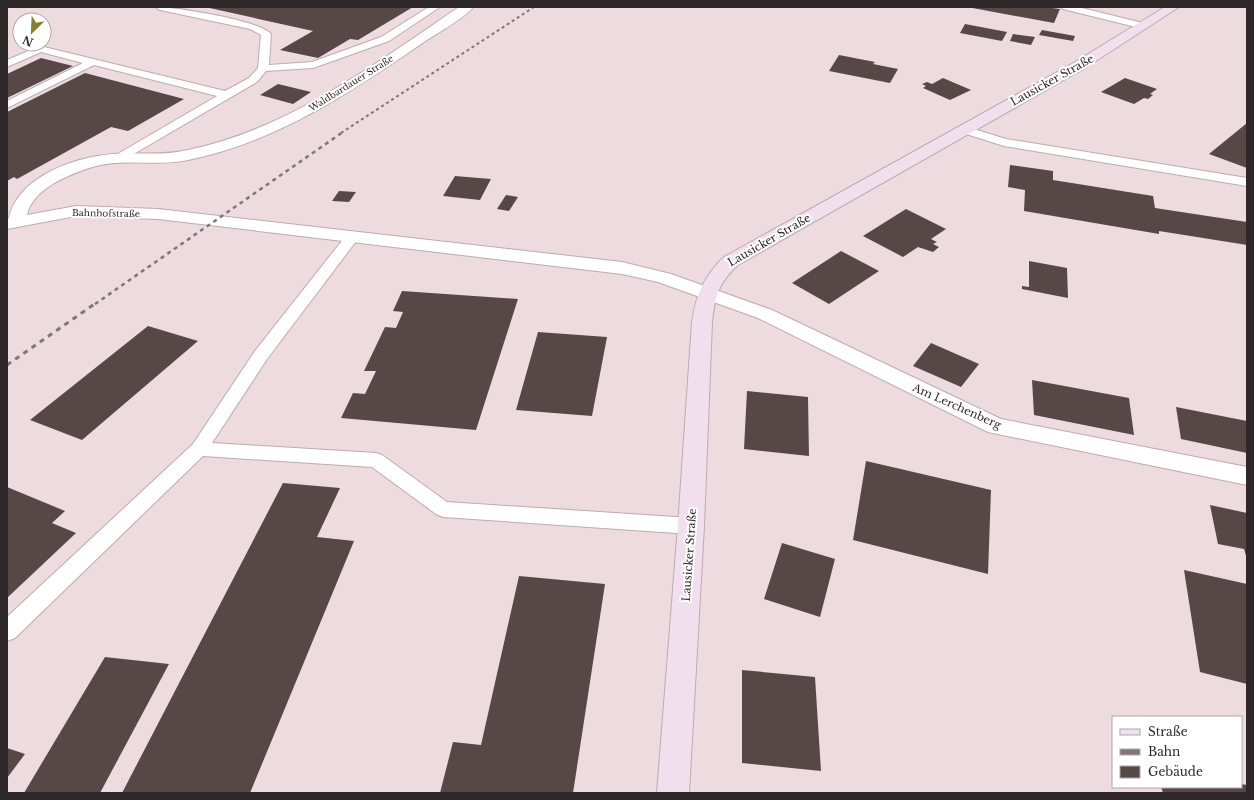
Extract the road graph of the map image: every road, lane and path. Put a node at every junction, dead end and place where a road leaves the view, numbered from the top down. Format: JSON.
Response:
{"nodes":[{"id":1,"x":160,"y":7,"type":"edge"},
{"id":2,"x":435,"y":7,"type":"edge"},
{"id":3,"x":467,"y":7,"type":"edge"},
{"id":4,"x":1066,"y":7,"type":"edge"},
{"id":5,"x":1173,"y":7,"type":"edge"},
{"id":6,"x":1144,"y":26,"type":"junction"},
{"id":7,"x":93,"y":62,"type":"junction"},
{"id":8,"x":7,"y":64,"type":"edge"},
{"id":9,"x":263,"y":68,"type":"junction"},
{"id":10,"x":227,"y":95,"type":"junction"},
{"id":11,"x":7,"y":105,"type":"edge"},
{"id":12,"x":964,"y":130,"type":"junction"},
{"id":13,"x":120,"y":158,"type":"junction"},
{"id":14,"x":1247,"y":182,"type":"edge"},
{"id":15,"x":12,"y":222,"type":"edge"},
{"id":16,"x":353,"y":236,"type":"junction"},
{"id":17,"x":707,"y":292,"type":"junction"},
{"id":18,"x":199,"y":449,"type":"junction"},
{"id":19,"x":1247,"y":476,"type":"edge"},
{"id":20,"x":691,"y":526,"type":"junction"},
{"id":21,"x":7,"y":631,"type":"edge"},
{"id":22,"x":673,"y":793,"type":"edge"}],
"edges":[{"from":1,"to":9,"type":"lane"},
{"from":2,"to":9,"type":"lane"},
{"from":3,"to":13,"type":"street","name":"Waldbardauer Straße"},
{"from":4,"to":6,"type":"lane"},
{"from":5,"to":6,"type":"main road","name":"Lausicker Straße"},
{"from":6,"to":12,"type":"main road","name":"Lausicker Straße"},
{"from":7,"to":8,"type":"lane"},
{"from":7,"to":10,"type":"lane"},
{"from":7,"to":11,"type":"lane"},
{"from":9,"to":10,"type":"lane"},
{"from":10,"to":13,"type":"lane"},
{"from":12,"to":14,"type":"lane"},
{"from":12,"to":17,"type":"main road","name":"Lausicker Straße"},
{"from":13,"to":15,"type":"street","name":"Waldbardauer Straße"},
{"from":15,"to":16,"type":"street","name":"Bahnhofstraße"},
{"from":16,"to":17,"type":"street","name":"Am Lerchenberg"},
{"from":16,"to":18,"type":"lane"},
{"from":17,"to":19,"type":"street","name":"Am Lerchenberg"},
{"from":17,"to":20,"type":"main road","name":"Lausicker Straße"},
{"from":18,"to":20,"type":"lane"},
{"from":18,"to":21,"type":"lane"},
{"from":20,"to":22,"type":"main road","name":"Lausicker Straße"}]}
